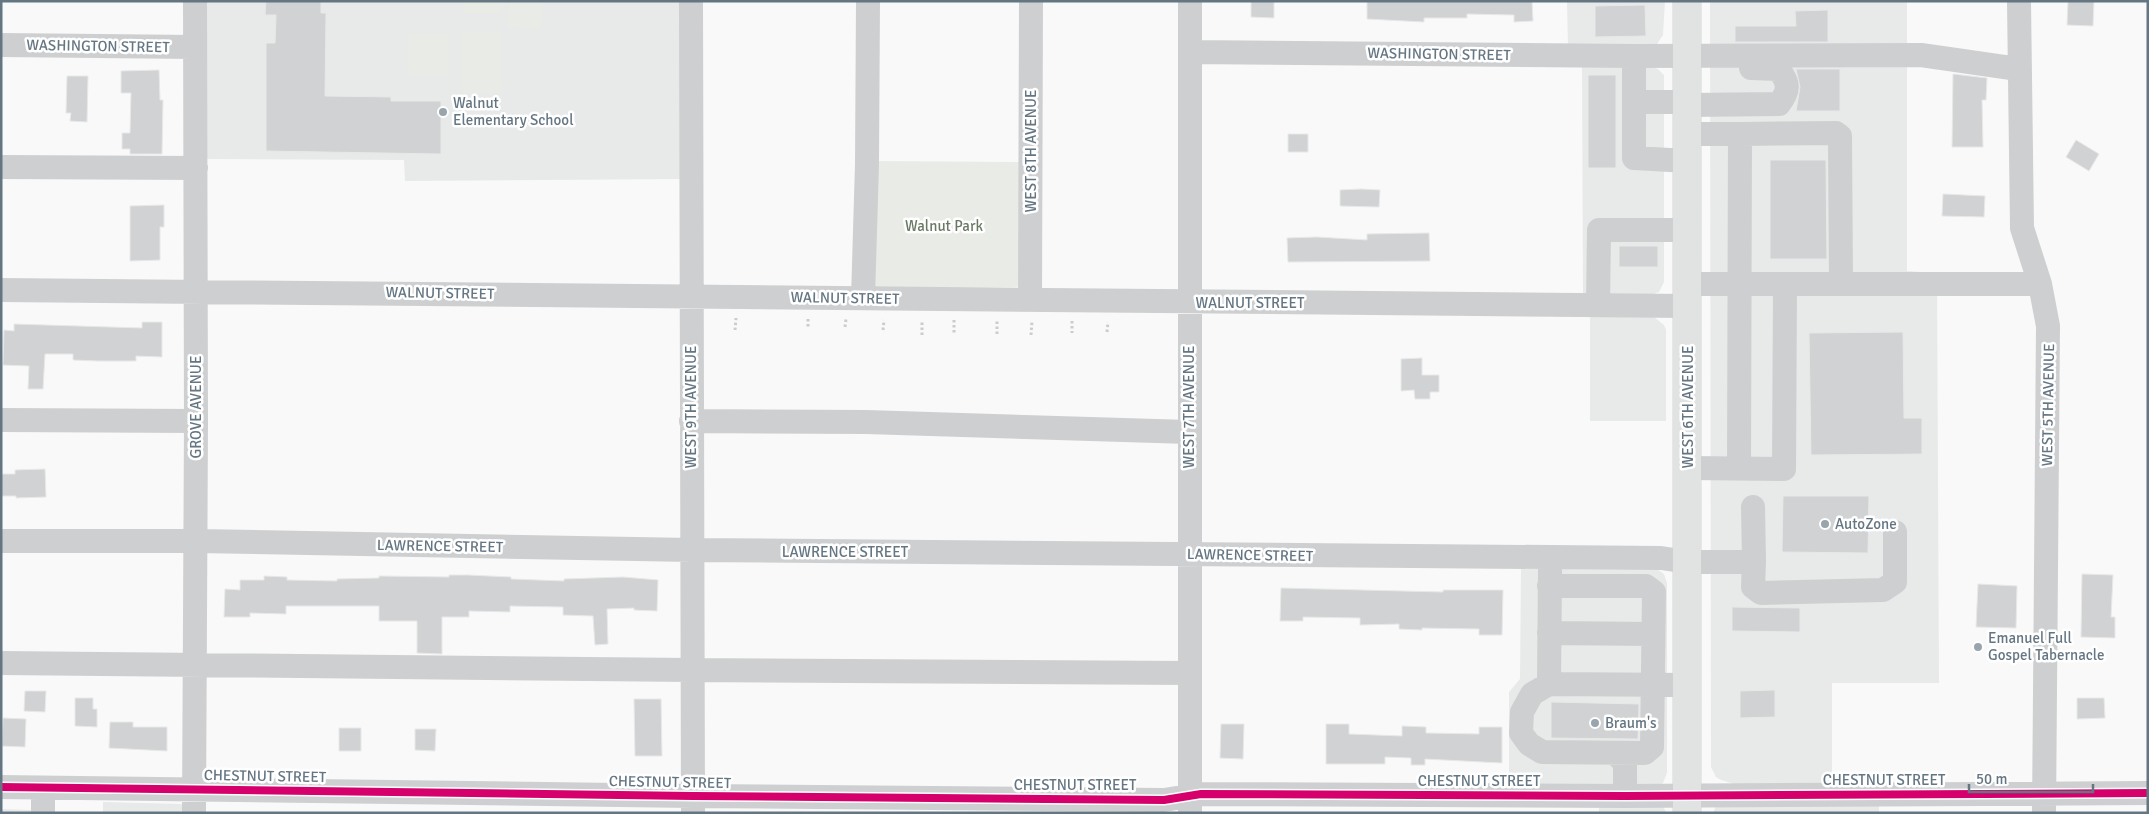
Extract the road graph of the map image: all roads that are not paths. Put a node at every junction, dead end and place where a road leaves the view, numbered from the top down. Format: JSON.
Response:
{"nodes":[{"id":1,"x":195,"y":1,"type":"edge"},
{"id":2,"x":691,"y":1,"type":"edge"},
{"id":3,"x":868,"y":1,"type":"edge"},
{"id":4,"x":1031,"y":1,"type":"edge"},
{"id":5,"x":1190,"y":1,"type":"edge"},
{"id":6,"x":1688,"y":1,"type":"edge"},
{"id":7,"x":2019,"y":1,"type":"edge"},
{"id":8,"x":1,"y":45,"type":"edge"},
{"id":9,"x":195,"y":47,"type":"junction"},
{"id":10,"x":1190,"y":52,"type":"junction"},
{"id":11,"x":1634,"y":56,"type":"junction"},
{"id":12,"x":1688,"y":62,"type":"junction"},
{"id":13,"x":2018,"y":69,"type":"junction"},
{"id":14,"x":1634,"y":102,"type":"junction"},
{"id":15,"x":1688,"y":103,"type":"junction"},
{"id":16,"x":1740,"y":134,"type":"junction"},
{"id":17,"x":1688,"y":148,"type":"junction"},
{"id":18,"x":1,"y":167,"type":"edge"},
{"id":19,"x":196,"y":168,"type":"junction"},
{"id":20,"x":1688,"y":230,"type":"junction"},
{"id":21,"x":1739,"y":284,"type":"junction"},
{"id":22,"x":1785,"y":284,"type":"junction"},
{"id":23,"x":1841,"y":284,"type":"junction"},
{"id":24,"x":2040,"y":284,"type":"junction"},
{"id":25,"x":1,"y":290,"type":"edge"},
{"id":26,"x":195,"y":291,"type":"junction"},
{"id":27,"x":1688,"y":295,"type":"junction"},
{"id":28,"x":692,"y":296,"type":"junction"},
{"id":29,"x":863,"y":298,"type":"junction"},
{"id":30,"x":1189,"y":302,"type":"junction"},
{"id":31,"x":1598,"y":305,"type":"junction"},
{"id":32,"x":1031,"y":311,"type":"junction"},
{"id":33,"x":1,"y":420,"type":"edge"},
{"id":34,"x":196,"y":421,"type":"junction"},
{"id":35,"x":691,"y":421,"type":"junction"},
{"id":36,"x":1188,"y":432,"type":"junction"},
{"id":37,"x":1688,"y":468,"type":"junction"},
{"id":38,"x":1739,"y":468,"type":"junction"},
{"id":39,"x":1753,"y":507,"type":"dead end"},
{"id":40,"x":1895,"y":532,"type":"dead end"},
{"id":41,"x":1,"y":541,"type":"edge"},
{"id":42,"x":196,"y":541,"type":"junction"},
{"id":43,"x":692,"y":550,"type":"junction"},
{"id":44,"x":1189,"y":554,"type":"junction"},
{"id":45,"x":1550,"y":558,"type":"junction"},
{"id":46,"x":1688,"y":562,"type":"junction"},
{"id":47,"x":1754,"y":562,"type":"junction"},
{"id":48,"x":1549,"y":586,"type":"junction"},
{"id":49,"x":1549,"y":633,"type":"junction"},
{"id":50,"x":1653,"y":634,"type":"junction"},
{"id":51,"x":1,"y":663,"type":"edge"},
{"id":52,"x":195,"y":666,"type":"junction"},
{"id":53,"x":692,"y":670,"type":"junction"},
{"id":54,"x":1190,"y":672,"type":"junction"},
{"id":55,"x":1549,"y":684,"type":"junction"},
{"id":56,"x":1653,"y":684,"type":"junction"},
{"id":57,"x":1688,"y":684,"type":"junction"},
{"id":58,"x":1615,"y":753,"type":"junction"},
{"id":59,"x":1,"y":787,"type":"edge"},
{"id":60,"x":43,"y":788,"type":"junction"},
{"id":61,"x":194,"y":788,"type":"junction"},
{"id":62,"x":2148,"y":793,"type":"edge"},
{"id":63,"x":1625,"y":796,"type":"junction"},
{"id":64,"x":2044,"y":803,"type":"edge"},
{"id":65,"x":1190,"y":804,"type":"edge"},
{"id":66,"x":1687,"y":804,"type":"edge"},
{"id":67,"x":693,"y":805,"type":"edge"},
{"id":68,"x":43,"y":813,"type":"edge"},
{"id":69,"x":194,"y":813,"type":"edge"}],
"edges":[{"from":1,"to":9,"type":"street","name":"GROVE AVENUE"},
{"from":2,"to":28,"type":"street","name":"WEST 9TH AVENUE"},
{"from":3,"to":29,"type":"street"},
{"from":4,"to":32,"type":"street","name":"WEST 8TH AVENUE"},
{"from":5,"to":10,"type":"street","name":"WEST 7TH AVENUE"},
{"from":6,"to":12,"type":"main road","name":"WEST 6TH AVENUE"},
{"from":7,"to":13,"type":"street","name":"WEST 5TH AVENUE"},
{"from":8,"to":9,"type":"street","name":"WASHINGTON STREET"},
{"from":9,"to":19,"type":"street","name":"GROVE AVENUE"},
{"from":10,"to":11,"type":"street","name":"WASHINGTON STREET"},
{"from":10,"to":30,"type":"street","name":"WEST 7TH AVENUE"},
{"from":11,"to":12,"type":"street","name":"WASHINGTON STREET"},
{"from":11,"to":14,"type":"street"},
{"from":12,"to":13,"type":"street"},
{"from":12,"to":15,"type":"main road","name":"WEST 6TH AVENUE"},
{"from":12,"to":15,"type":"street"},
{"from":13,"to":24,"type":"street","name":"WEST 5TH AVENUE"},
{"from":14,"to":15,"type":"street"},
{"from":14,"to":17,"type":"street"},
{"from":15,"to":17,"type":"main road","name":"WEST 6TH AVENUE"},
{"from":16,"to":17,"type":"street"},
{"from":16,"to":21,"type":"street"},
{"from":16,"to":23,"type":"street"},
{"from":17,"to":20,"type":"main road","name":"WEST 6TH AVENUE"},
{"from":18,"to":19,"type":"street"},
{"from":19,"to":26,"type":"street","name":"GROVE AVENUE"},
{"from":20,"to":27,"type":"main road","name":"WEST 6TH AVENUE"},
{"from":20,"to":31,"type":"street"},
{"from":21,"to":22,"type":"street","name":"WALNUT STREET"},
{"from":21,"to":27,"type":"street","name":"WALNUT STREET"},
{"from":21,"to":38,"type":"street"},
{"from":22,"to":23,"type":"street","name":"WALNUT STREET"},
{"from":22,"to":38,"type":"street"},
{"from":23,"to":24,"type":"street","name":"WALNUT STREET"},
{"from":24,"to":64,"type":"street","name":"WEST 5TH AVENUE"},
{"from":25,"to":26,"type":"street","name":"WALNUT STREET"},
{"from":26,"to":28,"type":"street","name":"WALNUT STREET"},
{"from":26,"to":34,"type":"street","name":"GROVE AVENUE"},
{"from":27,"to":31,"type":"street","name":"WALNUT STREET"},
{"from":27,"to":37,"type":"main road","name":"WEST 6TH AVENUE"},
{"from":28,"to":29,"type":"street","name":"WALNUT STREET"},
{"from":28,"to":35,"type":"street","name":"WEST 9TH AVENUE"},
{"from":29,"to":32,"type":"street","name":"WALNUT STREET"},
{"from":30,"to":31,"type":"street","name":"WALNUT STREET"},
{"from":30,"to":32,"type":"street","name":"WALNUT STREET"},
{"from":30,"to":36,"type":"street","name":"WEST 7TH AVENUE"},
{"from":33,"to":34,"type":"street"},
{"from":34,"to":42,"type":"street","name":"GROVE AVENUE"},
{"from":35,"to":36,"type":"street"},
{"from":35,"to":43,"type":"street","name":"WEST 9TH AVENUE"},
{"from":36,"to":44,"type":"street","name":"WEST 7TH AVENUE"},
{"from":37,"to":38,"type":"street"},
{"from":37,"to":46,"type":"main road","name":"WEST 6TH AVENUE"},
{"from":39,"to":47,"type":"street"},
{"from":40,"to":47,"type":"street"},
{"from":41,"to":42,"type":"street","name":"LAWRENCE STREET"},
{"from":42,"to":43,"type":"street","name":"LAWRENCE STREET"},
{"from":42,"to":52,"type":"street","name":"GROVE AVENUE"},
{"from":43,"to":44,"type":"street","name":"LAWRENCE STREET"},
{"from":43,"to":53,"type":"street","name":"WEST 9TH AVENUE"},
{"from":44,"to":45,"type":"street","name":"LAWRENCE STREET"},
{"from":44,"to":54,"type":"street","name":"WEST 7TH AVENUE"},
{"from":45,"to":46,"type":"street","name":"LAWRENCE STREET"},
{"from":45,"to":48,"type":"street"},
{"from":46,"to":47,"type":"street","name":"LAWRENCE STREET"},
{"from":46,"to":57,"type":"main road","name":"WEST 6TH AVENUE"},
{"from":48,"to":49,"type":"street"},
{"from":48,"to":50,"type":"street"},
{"from":49,"to":50,"type":"street"},
{"from":49,"to":55,"type":"street"},
{"from":50,"to":56,"type":"street"},
{"from":51,"to":52,"type":"street"},
{"from":52,"to":53,"type":"street"},
{"from":52,"to":61,"type":"street","name":"GROVE AVENUE"},
{"from":53,"to":54,"type":"street"},
{"from":53,"to":67,"type":"street","name":"WEST 9TH AVENUE"},
{"from":54,"to":65,"type":"street","name":"WEST 7TH AVENUE"},
{"from":55,"to":56,"type":"street"},
{"from":55,"to":58,"type":"street"},
{"from":56,"to":57,"type":"street"},
{"from":56,"to":58,"type":"street"},
{"from":57,"to":66,"type":"main road","name":"WEST 6TH AVENUE"},
{"from":58,"to":63,"type":"street"},
{"from":59,"to":60,"type":"street","name":"CHESTNUT STREET"},
{"from":60,"to":61,"type":"street","name":"CHESTNUT STREET"},
{"from":60,"to":68,"type":"street"},
{"from":61,"to":67,"type":"street","name":"CHESTNUT STREET"},
{"from":61,"to":69,"type":"street","name":"GROVE AVENUE"},
{"from":62,"to":64,"type":"street","name":"CHESTNUT STREET"},
{"from":63,"to":65,"type":"street","name":"CHESTNUT STREET"},
{"from":63,"to":66,"type":"street","name":"CHESTNUT STREET"},
{"from":64,"to":66,"type":"street","name":"CHESTNUT STREET"},
{"from":65,"to":67,"type":"street","name":"CHESTNUT STREET"}]}
